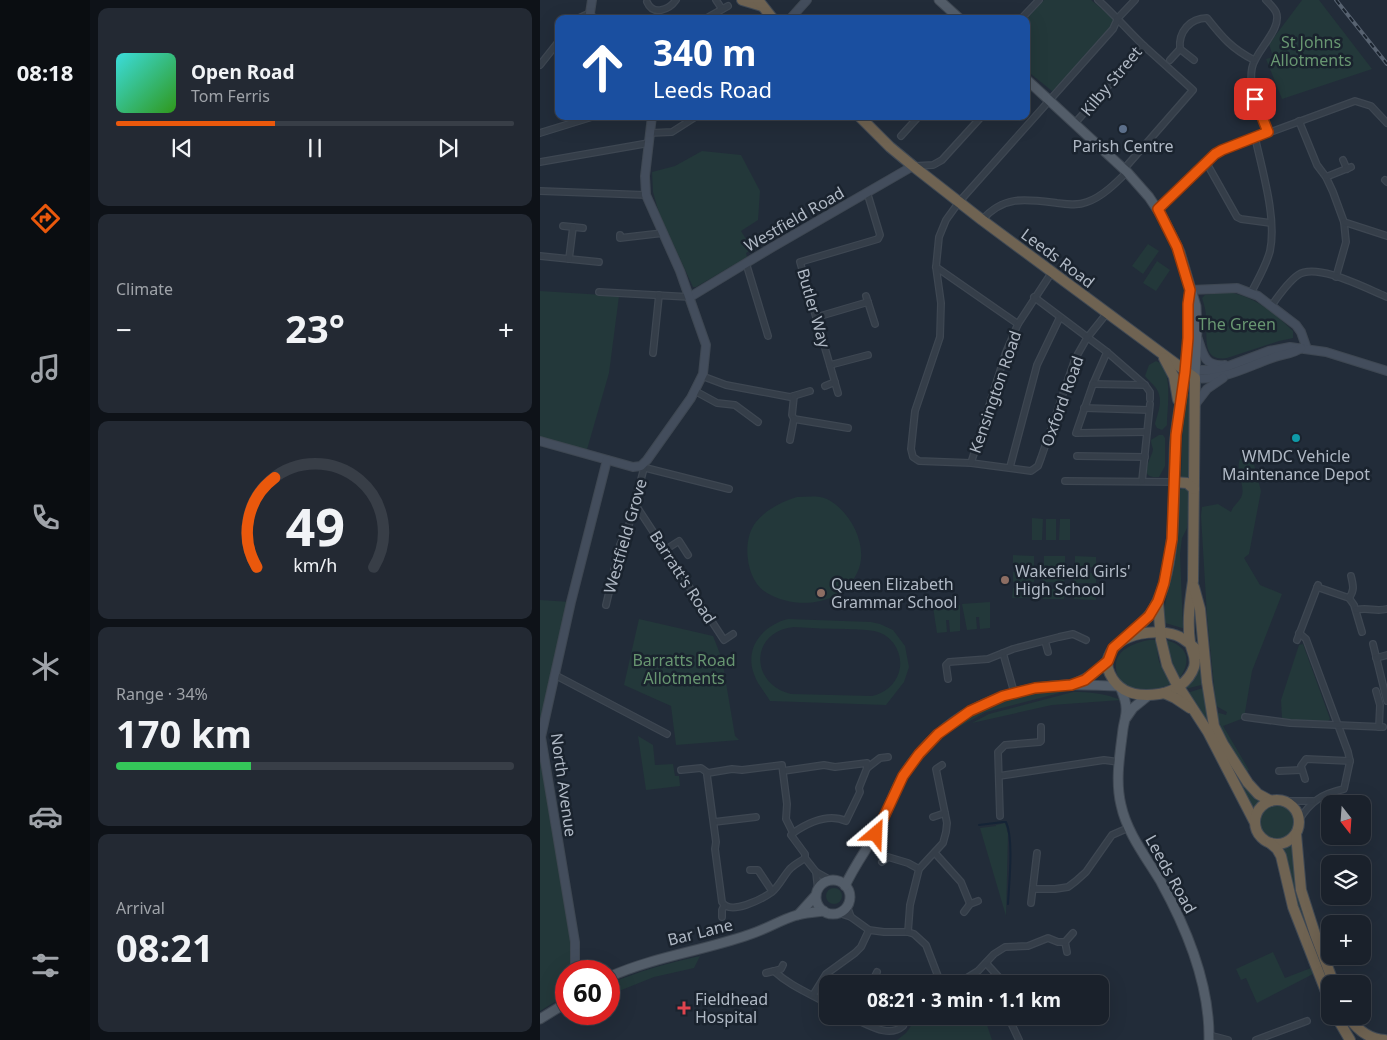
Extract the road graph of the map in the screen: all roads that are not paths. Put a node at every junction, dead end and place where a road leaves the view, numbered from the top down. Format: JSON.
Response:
{"nodes":[{"id":1,"x":592,"y":0,"type":"edge"},
{"id":2,"x":676,"y":0,"type":"edge"},
{"id":3,"x":716,"y":0,"type":"edge"},
{"id":4,"x":742,"y":0,"type":"edge"},
{"id":5,"x":807,"y":0,"type":"edge"},
{"id":6,"x":939,"y":0,"type":"edge"},
{"id":7,"x":1039,"y":0,"type":"edge"},
{"id":8,"x":1098,"y":0,"type":"edge"},
{"id":9,"x":1135,"y":0,"type":"edge"},
{"id":10,"x":1266,"y":0,"type":"edge"},
{"id":11,"x":647,"y":2,"type":"dead end"},
{"id":12,"x":760,"y":3,"type":"edge"},
{"id":13,"x":728,"y":6,"type":"dead end"},
{"id":14,"x":722,"y":9,"type":"junction"},
{"id":15,"x":1208,"y":11,"type":"dead end"},
{"id":16,"x":591,"y":15,"type":"edge"},
{"id":17,"x":712,"y":15,"type":"edge"},
{"id":18,"x":769,"y":15,"type":"edge"},
{"id":19,"x":794,"y":15,"type":"edge"},
{"id":20,"x":956,"y":15,"type":"edge"},
{"id":21,"x":1025,"y":15,"type":"edge"},
{"id":22,"x":1118,"y":18,"type":"junction"},
{"id":23,"x":1207,"y":18,"type":"junction"},
{"id":24,"x":555,"y":46,"type":"edge"},
{"id":25,"x":1144,"y":46,"type":"junction"},
{"id":26,"x":1180,"y":49,"type":"junction"},
{"id":27,"x":1170,"y":60,"type":"dead end"},
{"id":28,"x":1194,"y":60,"type":"dead end"},
{"id":29,"x":1254,"y":60,"type":"junction"},
{"id":30,"x":540,"y":65,"type":"edge"},
{"id":31,"x":1030,"y":82,"type":"edge"},
{"id":32,"x":1049,"y":99,"type":"junction"},
{"id":33,"x":583,"y":120,"type":"edge"},
{"id":34,"x":652,"y":120,"type":"edge"},
{"id":35,"x":691,"y":120,"type":"edge"},
{"id":36,"x":863,"y":120,"type":"edge"},
{"id":37,"x":915,"y":120,"type":"edge"},
{"id":38,"x":978,"y":120,"type":"edge"},
{"id":39,"x":1299,"y":121,"type":"junction"},
{"id":40,"x":1075,"y":123,"type":"junction"},
{"id":41,"x":1387,"y":123,"type":"edge"},
{"id":42,"x":1268,"y":132,"type":"junction"},
{"id":43,"x":540,"y":133,"type":"edge"},
{"id":44,"x":650,"y":133,"type":"junction"},
{"id":45,"x":901,"y":136,"type":"dead end"},
{"id":46,"x":1255,"y":137,"type":"junction"},
{"id":47,"x":649,"y":142,"type":"junction"},
{"id":48,"x":1343,"y":160,"type":"dead end"},
{"id":49,"x":540,"y":162,"type":"edge"},
{"id":50,"x":1206,"y":162,"type":"junction"},
{"id":51,"x":913,"y":166,"type":"junction"},
{"id":52,"x":1126,"y":170,"type":"junction"},
{"id":53,"x":1326,"y":177,"type":"junction"},
{"id":54,"x":540,"y":191,"type":"edge"},
{"id":55,"x":867,"y":192,"type":"junction"},
{"id":56,"x":646,"y":195,"type":"junction"},
{"id":57,"x":959,"y":202,"type":"junction"},
{"id":58,"x":1158,"y":209,"type":"junction"},
{"id":59,"x":982,"y":220,"type":"junction"},
{"id":60,"x":1344,"y":222,"type":"junction"},
{"id":61,"x":1271,"y":223,"type":"junction"},
{"id":62,"x":563,"y":226,"type":"dead end"},
{"id":63,"x":573,"y":227,"type":"junction"},
{"id":64,"x":583,"y":228,"type":"dead end"},
{"id":65,"x":663,"y":233,"type":"junction"},
{"id":66,"x":620,"y":235,"type":"dead end"},
{"id":67,"x":1387,"y":236,"type":"edge"},
{"id":68,"x":540,"y":256,"type":"edge"},
{"id":69,"x":569,"y":259,"type":"junction"},
{"id":70,"x":599,"y":262,"type":"dead end"},
{"id":71,"x":746,"y":263,"type":"junction"},
{"id":72,"x":936,"y":267,"type":"junction"},
{"id":73,"x":1052,"y":272,"type":"junction"},
{"id":74,"x":1336,"y":277,"type":"junction"},
{"id":75,"x":1190,"y":290,"type":"junction"},
{"id":76,"x":599,"y":292,"type":"dead end"},
{"id":77,"x":1251,"y":293,"type":"junction"},
{"id":78,"x":659,"y":295,"type":"junction"},
{"id":79,"x":690,"y":297,"type":"junction"},
{"id":80,"x":1034,"y":297,"type":"junction"},
{"id":81,"x":1387,"y":297,"type":"edge"},
{"id":82,"x":1272,"y":305,"type":"junction"},
{"id":83,"x":1106,"y":313,"type":"junction"},
{"id":84,"x":817,"y":317,"type":"junction"},
{"id":85,"x":1060,"y":317,"type":"junction"},
{"id":86,"x":875,"y":324,"type":"dead end"},
{"id":87,"x":1018,"y":324,"type":"junction"},
{"id":88,"x":1197,"y":333,"type":"junction"},
{"id":89,"x":768,"y":336,"type":"dead end"},
{"id":90,"x":1087,"y":338,"type":"junction"},
{"id":91,"x":1304,"y":348,"type":"junction"},
{"id":92,"x":1107,"y":352,"type":"junction"},
{"id":93,"x":653,"y":353,"type":"dead end"},
{"id":94,"x":1162,"y":354,"type":"junction"},
{"id":95,"x":868,"y":355,"type":"dead end"},
{"id":96,"x":1237,"y":363,"type":"junction"},
{"id":97,"x":830,"y":365,"type":"junction"},
{"id":98,"x":1387,"y":371,"type":"edge"},
{"id":99,"x":1192,"y":373,"type":"junction"},
{"id":100,"x":1226,"y":375,"type":"junction"},
{"id":101,"x":702,"y":376,"type":"junction"},
{"id":102,"x":835,"y":382,"type":"junction"},
{"id":103,"x":1093,"y":384,"type":"junction"},
{"id":104,"x":1145,"y":384,"type":"junction"},
{"id":105,"x":825,"y":386,"type":"dead end"},
{"id":106,"x":810,"y":391,"type":"dead end"},
{"id":107,"x":695,"y":392,"type":"junction"},
{"id":108,"x":838,"y":393,"type":"dead end"},
{"id":109,"x":794,"y":396,"type":"junction"},
{"id":110,"x":1149,"y":404,"type":"junction"},
{"id":111,"x":1194,"y":406,"type":"junction"},
{"id":112,"x":1084,"y":408,"type":"junction"},
{"id":113,"x":1179,"y":411,"type":"junction"},
{"id":114,"x":794,"y":419,"type":"junction"},
{"id":115,"x":758,"y":422,"type":"dead end"},
{"id":116,"x":848,"y":428,"type":"dead end"},
{"id":117,"x":1147,"y":432,"type":"junction"},
{"id":118,"x":790,"y":440,"type":"dead end"},
{"id":119,"x":540,"y":441,"type":"edge"},
{"id":120,"x":1077,"y":456,"type":"dead end"},
{"id":121,"x":1144,"y":457,"type":"junction"},
{"id":122,"x":607,"y":460,"type":"junction"},
{"id":123,"x":971,"y":463,"type":"junction"},
{"id":124,"x":643,"y":467,"type":"junction"},
{"id":125,"x":1010,"y":467,"type":"junction"},
{"id":126,"x":1065,"y":480,"type":"dead end"},
{"id":127,"x":1142,"y":481,"type":"junction"},
{"id":128,"x":1174,"y":482,"type":"junction"},
{"id":129,"x":729,"y":489,"type":"dead end"},
{"id":130,"x":1194,"y":489,"type":"junction"},
{"id":131,"x":635,"y":504,"type":"junction"},
{"id":132,"x":665,"y":550,"type":"junction"},
{"id":133,"x":688,"y":555,"type":"dead end"},
{"id":134,"x":1350,"y":576,"type":"dead end"},
{"id":135,"x":1193,"y":581,"type":"junction"},
{"id":136,"x":1349,"y":598,"type":"junction"},
{"id":137,"x":1158,"y":601,"type":"junction"},
{"id":138,"x":606,"y":605,"type":"dead end"},
{"id":139,"x":1387,"y":609,"type":"edge"},
{"id":140,"x":1356,"y":610,"type":"junction"},
{"id":141,"x":1362,"y":632,"type":"dead end"},
{"id":142,"x":1160,"y":633,"type":"junction"},
{"id":143,"x":733,"y":634,"type":"dead end"},
{"id":144,"x":1086,"y":640,"type":"dead end"},
{"id":145,"x":1045,"y":641,"type":"junction"},
{"id":146,"x":1118,"y":643,"type":"junction"},
{"id":147,"x":1190,"y":644,"type":"junction"},
{"id":148,"x":1373,"y":644,"type":"dead end"},
{"id":149,"x":1048,"y":652,"type":"dead end"},
{"id":150,"x":1002,"y":653,"type":"junction"},
{"id":151,"x":1387,"y":655,"type":"edge"},
{"id":152,"x":1204,"y":656,"type":"junction"},
{"id":153,"x":1376,"y":658,"type":"junction"},
{"id":154,"x":1108,"y":661,"type":"junction"},
{"id":155,"x":555,"y":675,"type":"junction"},
{"id":156,"x":948,"y":679,"type":"dead end"},
{"id":157,"x":1071,"y":685,"type":"junction"},
{"id":158,"x":1179,"y":687,"type":"junction"},
{"id":159,"x":1120,"y":688,"type":"junction"},
{"id":160,"x":1376,"y":690,"type":"dead end"},
{"id":161,"x":1014,"y":692,"type":"junction"},
{"id":162,"x":1164,"y":693,"type":"junction"},
{"id":163,"x":1149,"y":695,"type":"junction"},
{"id":164,"x":1387,"y":701,"type":"edge"},
{"id":165,"x":1196,"y":713,"type":"junction"},
{"id":166,"x":1245,"y":717,"type":"dead end"},
{"id":167,"x":1124,"y":721,"type":"junction"},
{"id":168,"x":1338,"y":726,"type":"junction"},
{"id":169,"x":1041,"y":727,"type":"dead end"},
{"id":170,"x":667,"y":734,"type":"dead end"},
{"id":171,"x":888,"y":757,"type":"dead end"},
{"id":172,"x":1350,"y":761,"type":"junction"},
{"id":173,"x":1119,"y":762,"type":"junction"},
{"id":174,"x":942,"y":765,"type":"dead end"},
{"id":175,"x":867,"y":768,"type":"junction"},
{"id":176,"x":681,"y":770,"type":"dead end"},
{"id":177,"x":1301,"y":770,"type":"junction"},
{"id":178,"x":783,"y":771,"type":"junction"},
{"id":179,"x":1280,"y":771,"type":"dead end"},
{"id":180,"x":708,"y":773,"type":"junction"},
{"id":181,"x":999,"y":776,"type":"junction"},
{"id":182,"x":1305,"y":779,"type":"dead end"},
{"id":183,"x":1271,"y":800,"type":"junction"},
{"id":184,"x":1315,"y":800,"type":"junction"},
{"id":185,"x":1286,"y":802,"type":"junction"},
{"id":186,"x":945,"y":813,"type":"junction"},
{"id":187,"x":756,"y":816,"type":"dead end"},
{"id":188,"x":1000,"y":816,"type":"dead end"},
{"id":189,"x":934,"y":817,"type":"dead end"},
{"id":190,"x":1299,"y":820,"type":"junction"},
{"id":191,"x":1254,"y":821,"type":"junction"},
{"id":192,"x":714,"y":822,"type":"junction"},
{"id":193,"x":1128,"y":828,"type":"junction"},
{"id":194,"x":793,"y":833,"type":"junction"},
{"id":195,"x":1296,"y":834,"type":"junction"},
{"id":196,"x":1270,"y":843,"type":"junction"},
{"id":197,"x":1037,"y":853,"type":"dead end"},
{"id":198,"x":935,"y":854,"type":"junction"},
{"id":199,"x":805,"y":858,"type":"junction"},
{"id":200,"x":882,"y":862,"type":"dead end"},
{"id":201,"x":854,"y":868,"type":"junction"},
{"id":202,"x":919,"y":869,"type":"junction"},
{"id":203,"x":750,"y":870,"type":"dead end"},
{"id":204,"x":816,"y":872,"type":"junction"},
{"id":205,"x":834,"y":881,"type":"junction"},
{"id":206,"x":845,"y":886,"type":"junction"},
{"id":207,"x":1033,"y":890,"type":"junction"},
{"id":208,"x":772,"y":891,"type":"junction"},
{"id":209,"x":817,"y":892,"type":"junction"},
{"id":210,"x":978,"y":900,"type":"dead end"},
{"id":211,"x":1032,"y":903,"type":"dead end"},
{"id":212,"x":970,"y":904,"type":"junction"},
{"id":213,"x":724,"y":906,"type":"junction"},
{"id":214,"x":847,"y":906,"type":"junction"},
{"id":215,"x":824,"y":911,"type":"junction"},
{"id":216,"x":964,"y":912,"type":"dead end"},
{"id":217,"x":839,"y":913,"type":"junction"},
{"id":218,"x":798,"y":915,"type":"junction"},
{"id":219,"x":722,"y":916,"type":"dead end"},
{"id":220,"x":851,"y":917,"type":"junction"},
{"id":221,"x":869,"y":930,"type":"junction"},
{"id":222,"x":908,"y":932,"type":"junction"},
{"id":223,"x":1073,"y":933,"type":"dead end"},
{"id":224,"x":1065,"y":942,"type":"junction"},
{"id":225,"x":1067,"y":952,"type":"dead end"},
{"id":226,"x":575,"y":960,"type":"edge"},
{"id":227,"x":986,"y":963,"type":"junction"},
{"id":228,"x":783,"y":965,"type":"dead end"},
{"id":229,"x":620,"y":971,"type":"edge"},
{"id":230,"x":774,"y":971,"type":"junction"},
{"id":231,"x":878,"y":972,"type":"dead end"},
{"id":232,"x":766,"y":973,"type":"dead end"},
{"id":233,"x":876,"y":975,"type":"edge"},
{"id":234,"x":938,"y":975,"type":"edge"},
{"id":235,"x":972,"y":975,"type":"edge"},
{"id":236,"x":997,"y":975,"type":"edge"},
{"id":237,"x":1331,"y":975,"type":"edge"},
{"id":238,"x":1321,"y":979,"type":"edge"},
{"id":239,"x":813,"y":995,"type":"junction"},
{"id":240,"x":819,"y":999,"type":"edge"},
{"id":241,"x":555,"y":1010,"type":"edge"},
{"id":242,"x":540,"y":1019,"type":"edge"},
{"id":243,"x":1308,"y":1021,"type":"dead end"},
{"id":244,"x":866,"y":1025,"type":"edge"},
{"id":245,"x":903,"y":1025,"type":"edge"},
{"id":246,"x":1012,"y":1025,"type":"edge"},
{"id":247,"x":1341,"y":1025,"type":"edge"},
{"id":248,"x":1356,"y":1025,"type":"edge"},
{"id":249,"x":1209,"y":1037,"type":"edge"},
{"id":250,"x":1268,"y":1038,"type":"edge"},
{"id":251,"x":1019,"y":1040,"type":"edge"},
{"id":252,"x":1228,"y":1040,"type":"edge"},
{"id":253,"x":1256,"y":1040,"type":"edge"},
{"id":254,"x":1350,"y":1040,"type":"edge"},
{"id":255,"x":1379,"y":1040,"type":"edge"},
{"id":256,"x":1386,"y":1040,"type":"edge"}],
"edges":[{"from":1,"to":16,"type":"street"},
{"from":2,"to":11,"type":"street"},
{"from":3,"to":14,"type":"street"},
{"from":4,"to":12,"type":"highway"},
{"from":5,"to":19,"type":"street"},
{"from":6,"to":20,"type":"main road"},
{"from":7,"to":21,"type":"street"},
{"from":8,"to":22,"type":"street","name":"Kilby Street"},
{"from":9,"to":22,"type":"street"},
{"from":10,"to":29,"type":"street"},
{"from":12,"to":18,"type":"highway"},
{"from":13,"to":14,"type":"street"},
{"from":14,"to":17,"type":"street"},
{"from":15,"to":23,"type":"street"},
{"from":22,"to":25,"type":"street","name":"Kilby Street"},
{"from":22,"to":32,"type":"street"},
{"from":23,"to":26,"type":"street"},
{"from":23,"to":29,"type":"street"},
{"from":24,"to":30,"type":"street"},
{"from":25,"to":40,"type":"street","name":"Kilby Street"},
{"from":25,"to":52,"type":"street"},
{"from":26,"to":27,"type":"street"},
{"from":26,"to":28,"type":"street"},
{"from":29,"to":42,"type":"street"},
{"from":31,"to":32,"type":"main road"},
{"from":32,"to":40,"type":"main road"},
{"from":32,"to":57,"type":"street"},
{"from":33,"to":43,"type":"street"},
{"from":34,"to":44,"type":"street"},
{"from":35,"to":44,"type":"street"},
{"from":36,"to":51,"type":"highway","name":"Leeds Road"},
{"from":37,"to":45,"type":"street"},
{"from":38,"to":51,"type":"street"},
{"from":39,"to":41,"type":"street"},
{"from":39,"to":42,"type":"street"},
{"from":39,"to":53,"type":"street"},
{"from":40,"to":52,"type":"main road"},
{"from":42,"to":46,"type":"street"},
{"from":44,"to":47,"type":"street"},
{"from":46,"to":50,"type":"street"},
{"from":46,"to":61,"type":"street"},
{"from":47,"to":49,"type":"street"},
{"from":47,"to":56,"type":"street"},
{"from":48,"to":53,"type":"street"},
{"from":50,"to":58,"type":"street"},
{"from":50,"to":61,"type":"street"},
{"from":51,"to":55,"type":"street","name":"Westfield Road"},
{"from":51,"to":57,"type":"highway","name":"Leeds Road"},
{"from":52,"to":58,"type":"main road"},
{"from":52,"to":59,"type":"street"},
{"from":53,"to":60,"type":"street"},
{"from":54,"to":56,"type":"street"},
{"from":55,"to":71,"type":"street","name":"Westfield Road"},
{"from":55,"to":84,"type":"street","name":"Butler Way"},
{"from":56,"to":65,"type":"street"},
{"from":57,"to":59,"type":"highway","name":"Leeds Road"},
{"from":57,"to":72,"type":"street"},
{"from":58,"to":75,"type":"main road"},
{"from":59,"to":73,"type":"highway","name":"Leeds Road"},
{"from":60,"to":67,"type":"street"},
{"from":60,"to":74,"type":"street"},
{"from":61,"to":77,"type":"street"},
{"from":62,"to":63,"type":"street"},
{"from":63,"to":64,"type":"street"},
{"from":63,"to":69,"type":"street"},
{"from":65,"to":66,"type":"street"},
{"from":65,"to":79,"type":"street"},
{"from":68,"to":69,"type":"street"},
{"from":69,"to":70,"type":"street"},
{"from":71,"to":79,"type":"street","name":"Westfield Road"},
{"from":71,"to":89,"type":"street"},
{"from":72,"to":87,"type":"street"},
{"from":72,"to":123,"type":"street"},
{"from":73,"to":80,"type":"street","name":"Kensington Road"},
{"from":73,"to":83,"type":"highway","name":"Leeds Road"},
{"from":74,"to":81,"type":"street"},
{"from":74,"to":82,"type":"street"},
{"from":75,"to":77,"type":"street"},
{"from":75,"to":88,"type":"main road"},
{"from":75,"to":99,"type":"main road"},
{"from":76,"to":78,"type":"street"},
{"from":77,"to":82,"type":"street"},
{"from":78,"to":79,"type":"street"},
{"from":78,"to":93,"type":"street"},
{"from":79,"to":101,"type":"street"},
{"from":80,"to":85,"type":"street"},
{"from":80,"to":87,"type":"street","name":"Kensington Road"},
{"from":82,"to":91,"type":"street"},
{"from":83,"to":90,"type":"street","name":"Oxford Road"},
{"from":83,"to":94,"type":"highway","name":"Leeds Road"},
{"from":84,"to":86,"type":"street"},
{"from":84,"to":97,"type":"street","name":"Butler Way"},
{"from":85,"to":90,"type":"street"},
{"from":85,"to":125,"type":"street"},
{"from":87,"to":123,"type":"street","name":"Kensington Road"},
{"from":88,"to":96,"type":"street"},
{"from":88,"to":99,"type":"main road"},
{"from":90,"to":92,"type":"street"},
{"from":90,"to":125,"type":"street","name":"Oxford Road"},
{"from":91,"to":96,"type":"street"},
{"from":91,"to":98,"type":"street"},
{"from":91,"to":100,"type":"street"},
{"from":92,"to":103,"type":"street"},
{"from":92,"to":104,"type":"street"},
{"from":94,"to":99,"type":"highway","name":"Leeds Road"},
{"from":94,"to":113,"type":"highway"},
{"from":95,"to":97,"type":"street"},
{"from":96,"to":99,"type":"street"},
{"from":97,"to":102,"type":"street","name":"Butler Way"},
{"from":99,"to":100,"type":"street"},
{"from":99,"to":111,"type":"highway"},
{"from":99,"to":113,"type":"highway"},
{"from":100,"to":111,"type":"street"},
{"from":101,"to":107,"type":"street"},
{"from":101,"to":109,"type":"street"},
{"from":102,"to":105,"type":"street"},
{"from":102,"to":108,"type":"street","name":"Butler Way"},
{"from":103,"to":104,"type":"street"},
{"from":103,"to":112,"type":"street"},
{"from":104,"to":110,"type":"street"},
{"from":106,"to":109,"type":"street"},
{"from":107,"to":115,"type":"street"},
{"from":107,"to":124,"type":"street"},
{"from":109,"to":114,"type":"street"},
{"from":110,"to":112,"type":"street"},
{"from":110,"to":117,"type":"street"},
{"from":111,"to":130,"type":"highway"},
{"from":112,"to":117,"type":"street"},
{"from":113,"to":128,"type":"highway"},
{"from":114,"to":116,"type":"street"},
{"from":114,"to":118,"type":"street"},
{"from":117,"to":121,"type":"street"},
{"from":119,"to":122,"type":"street"},
{"from":120,"to":121,"type":"street"},
{"from":121,"to":127,"type":"street"},
{"from":122,"to":124,"type":"street"},
{"from":122,"to":155,"type":"street","name":"North Avenue"},
{"from":123,"to":125,"type":"street"},
{"from":124,"to":129,"type":"street"},
{"from":124,"to":131,"type":"street","name":"Westfield Grove"},
{"from":126,"to":127,"type":"street"},
{"from":127,"to":128,"type":"street"},
{"from":128,"to":130,"type":"highway"},
{"from":128,"to":137,"type":"highway"},
{"from":130,"to":135,"type":"highway"},
{"from":131,"to":132,"type":"street","name":"Barratt's Road"},
{"from":131,"to":138,"type":"street","name":"Westfield Grove"},
{"from":132,"to":133,"type":"street"},
{"from":132,"to":143,"type":"street","name":"Barratt's Road"},
{"from":134,"to":136,"type":"street"},
{"from":135,"to":147,"type":"highway"},
{"from":135,"to":152,"type":"highway"},
{"from":136,"to":140,"type":"street"},
{"from":136,"to":168,"type":"street"},
{"from":137,"to":142,"type":"highway"},
{"from":137,"to":146,"type":"highway"},
{"from":139,"to":140,"type":"street"},
{"from":140,"to":141,"type":"street"},
{"from":142,"to":146,"type":"highway"},
{"from":142,"to":147,"type":"highway"},
{"from":142,"to":158,"type":"highway"},
{"from":144,"to":145,"type":"street"},
{"from":145,"to":149,"type":"street"},
{"from":145,"to":150,"type":"street"},
{"from":146,"to":154,"type":"highway"},
{"from":147,"to":152,"type":"highway"},
{"from":147,"to":158,"type":"highway"},
{"from":148,"to":153,"type":"street"},
{"from":150,"to":156,"type":"street"},
{"from":150,"to":161,"type":"street"},
{"from":151,"to":153,"type":"street"},
{"from":152,"to":183,"type":"highway"},
{"from":153,"to":164,"type":"street"},
{"from":154,"to":157,"type":"main road"},
{"from":154,"to":159,"type":"highway"},
{"from":155,"to":170,"type":"street"},
{"from":155,"to":226,"type":"street","name":"North Avenue"},
{"from":157,"to":159,"type":"main road"},
{"from":157,"to":161,"type":"main road"},
{"from":158,"to":162,"type":"highway"},
{"from":158,"to":165,"type":"highway"},
{"from":159,"to":163,"type":"highway"},
{"from":159,"to":167,"type":"main road","name":"Leeds Road"},
{"from":160,"to":168,"type":"street"},
{"from":161,"to":201,"type":"main road"},
{"from":162,"to":163,"type":"highway"},
{"from":162,"to":165,"type":"highway"},
{"from":163,"to":167,"type":"main road"},
{"from":165,"to":191,"type":"highway"},
{"from":166,"to":168,"type":"street"},
{"from":167,"to":173,"type":"main road","name":"Leeds Road"},
{"from":168,"to":172,"type":"street"},
{"from":169,"to":181,"type":"street"},
{"from":171,"to":175,"type":"street"},
{"from":172,"to":177,"type":"street"},
{"from":172,"to":184,"type":"street"},
{"from":173,"to":181,"type":"street"},
{"from":173,"to":193,"type":"main road","name":"Leeds Road"},
{"from":174,"to":186,"type":"street"},
{"from":175,"to":178,"type":"street"},
{"from":175,"to":194,"type":"street"},
{"from":176,"to":180,"type":"street"},
{"from":177,"to":179,"type":"street"},
{"from":177,"to":182,"type":"street"},
{"from":178,"to":180,"type":"street"},
{"from":178,"to":194,"type":"street"},
{"from":180,"to":192,"type":"street"},
{"from":181,"to":188,"type":"street"},
{"from":183,"to":185,"type":"highway"},
{"from":183,"to":191,"type":"highway"},
{"from":184,"to":185,"type":"street"},
{"from":184,"to":190,"type":"street"},
{"from":185,"to":190,"type":"highway"},
{"from":186,"to":189,"type":"street"},
{"from":186,"to":198,"type":"street"},
{"from":187,"to":192,"type":"street"},
{"from":190,"to":195,"type":"highway"},
{"from":191,"to":196,"type":"highway"},
{"from":192,"to":213,"type":"street"},
{"from":193,"to":207,"type":"street"},
{"from":193,"to":249,"type":"main road","name":"Leeds Road"},
{"from":194,"to":199,"type":"street"},
{"from":195,"to":196,"type":"highway"},
{"from":195,"to":237,"type":"highway"},
{"from":196,"to":238,"type":"highway"},
{"from":197,"to":207,"type":"street"},
{"from":198,"to":202,"type":"street"},
{"from":198,"to":212,"type":"street"},
{"from":199,"to":204,"type":"street"},
{"from":199,"to":208,"type":"street"},
{"from":200,"to":202,"type":"street"},
{"from":201,"to":205,"type":"main road"},
{"from":201,"to":206,"type":"main road"},
{"from":202,"to":222,"type":"street"},
{"from":203,"to":208,"type":"street"},
{"from":204,"to":205,"type":"street"},
{"from":204,"to":209,"type":"street"},
{"from":205,"to":206,"type":"main road"},
{"from":205,"to":209,"type":"main road"},
{"from":206,"to":214,"type":"main road"},
{"from":207,"to":211,"type":"street"},
{"from":208,"to":213,"type":"street"},
{"from":209,"to":215,"type":"main road"},
{"from":209,"to":218,"type":"main road","name":"Bar Lane"},
{"from":210,"to":212,"type":"street"},
{"from":212,"to":216,"type":"street"},
{"from":213,"to":219,"type":"street"},
{"from":214,"to":217,"type":"main road"},
{"from":214,"to":220,"type":"street"},
{"from":215,"to":217,"type":"main road"},
{"from":215,"to":218,"type":"main road","name":"Bar Lane"},
{"from":217,"to":220,"type":"street"},
{"from":218,"to":229,"type":"main road","name":"Bar Lane"},
{"from":220,"to":221,"type":"street"},
{"from":221,"to":222,"type":"street"},
{"from":221,"to":239,"type":"street"},
{"from":222,"to":234,"type":"street"},
{"from":223,"to":224,"type":"street"},
{"from":224,"to":225,"type":"street"},
{"from":224,"to":227,"type":"street"},
{"from":227,"to":235,"type":"street"},
{"from":227,"to":236,"type":"street"},
{"from":228,"to":230,"type":"street"},
{"from":230,"to":232,"type":"street"},
{"from":230,"to":239,"type":"street"},
{"from":231,"to":233,"type":"street"},
{"from":239,"to":240,"type":"street"},
{"from":241,"to":242,"type":"main road"},
{"from":243,"to":250,"type":"street"},
{"from":244,"to":245,"type":"street"},
{"from":246,"to":251,"type":"street"},
{"from":247,"to":254,"type":"highway"},
{"from":248,"to":255,"type":"highway"},
{"from":249,"to":252,"type":"street"},
{"from":250,"to":253,"type":"street"},
{"from":255,"to":256,"type":"highway"}]}
